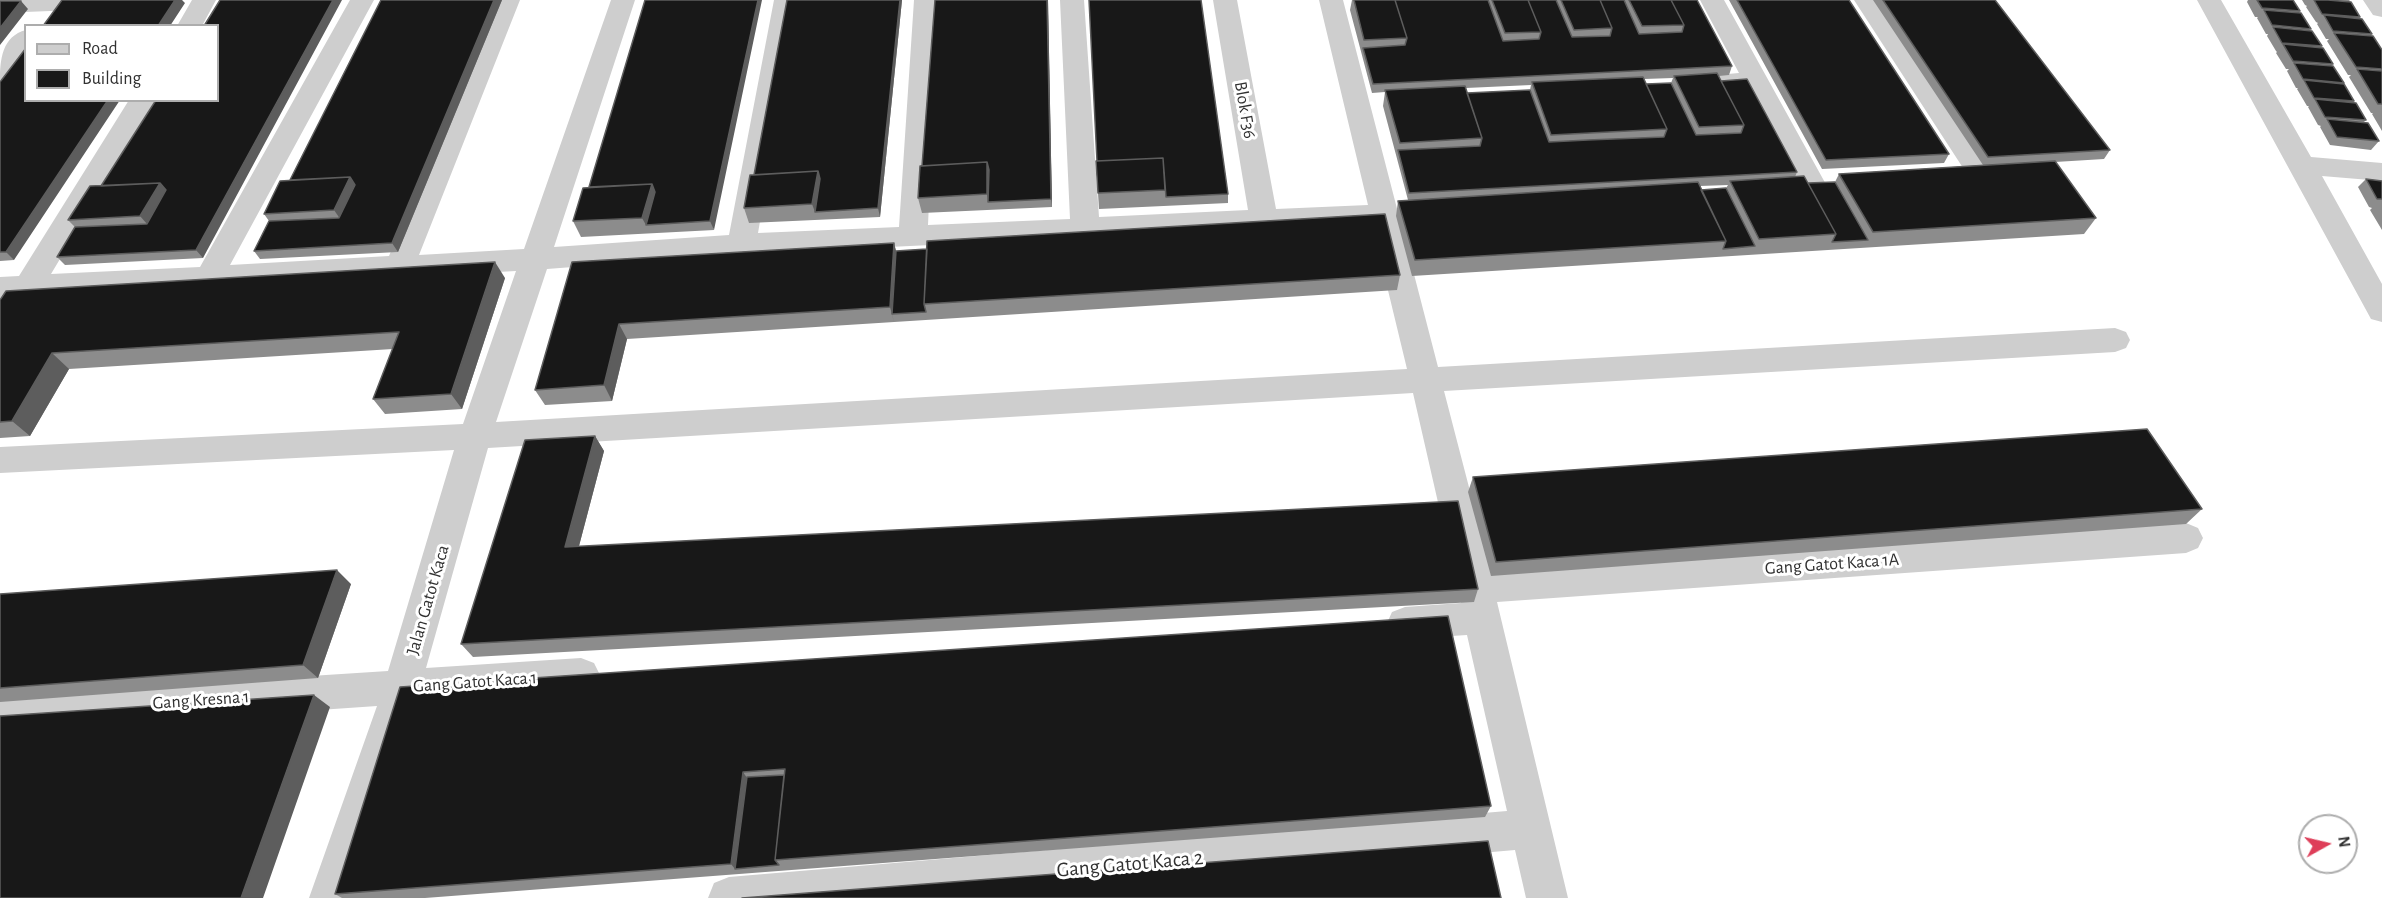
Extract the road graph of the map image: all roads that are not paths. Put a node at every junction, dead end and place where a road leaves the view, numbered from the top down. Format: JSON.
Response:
{"nodes":[{"id":1,"x":150,"y":0,"type":"edge"},
{"id":2,"x":204,"y":0,"type":"edge"},
{"id":3,"x":362,"y":0,"type":"edge"},
{"id":4,"x":508,"y":0,"type":"edge"},
{"id":5,"x":623,"y":0,"type":"edge"},
{"id":6,"x":786,"y":0,"type":"edge"},
{"id":7,"x":926,"y":0,"type":"edge"},
{"id":8,"x":1072,"y":0,"type":"edge"},
{"id":9,"x":1225,"y":0,"type":"edge"},
{"id":10,"x":1330,"y":0,"type":"edge"},
{"id":11,"x":1713,"y":0,"type":"edge"},
{"id":12,"x":1866,"y":0,"type":"edge"},
{"id":13,"x":2209,"y":0,"type":"edge"},
{"id":14,"x":2375,"y":0,"type":"edge"},
{"id":15,"x":50,"y":4,"type":"junction"},
{"id":16,"x":0,"y":6,"type":"edge"},
{"id":17,"x":2382,"y":10,"type":"edge"},
{"id":18,"x":35,"y":24,"type":"edge"},
{"id":19,"x":190,"y":24,"type":"edge"},
{"id":20,"x":24,"y":40,"type":"edge"},
{"id":21,"x":0,"y":72,"type":"edge"},
{"id":22,"x":1756,"y":80,"type":"junction"},
{"id":23,"x":1673,"y":85,"type":"edge"},
{"id":24,"x":141,"y":102,"type":"edge"},
{"id":25,"x":2302,"y":165,"type":"junction"},
{"id":26,"x":2382,"y":172,"type":"edge"},
{"id":27,"x":1926,"y":182,"type":"edge"},
{"id":28,"x":1814,"y":188,"type":"edge"},
{"id":29,"x":1382,"y":214,"type":"junction"},
{"id":30,"x":1264,"y":220,"type":"junction"},
{"id":31,"x":1085,"y":228,"type":"junction"},
{"id":32,"x":913,"y":236,"type":"junction"},
{"id":33,"x":742,"y":244,"type":"junction"},
{"id":34,"x":537,"y":259,"type":"junction"},
{"id":35,"x":399,"y":267,"type":"junction"},
{"id":36,"x":209,"y":277,"type":"junction"},
{"id":37,"x":14,"y":288,"type":"edge"},
{"id":38,"x":2382,"y":311,"type":"edge"},
{"id":39,"x":2115,"y":340,"type":"dead end"},
{"id":40,"x":1426,"y":380,"type":"junction"},
{"id":41,"x":475,"y":436,"type":"junction"},
{"id":42,"x":0,"y":460,"type":"edge"},
{"id":43,"x":2186,"y":538,"type":"dead end"},
{"id":44,"x":1479,"y":603,"type":"junction"},
{"id":45,"x":1368,"y":625,"type":"edge"},
{"id":46,"x":620,"y":673,"type":"edge"},
{"id":47,"x":402,"y":687,"type":"junction"},
{"id":48,"x":0,"y":714,"type":"edge"},
{"id":49,"x":1530,"y":829,"type":"junction"},
{"id":50,"x":330,"y":898,"type":"edge"},
{"id":51,"x":729,"y":898,"type":"edge"},
{"id":52,"x":1547,"y":898,"type":"edge"}],
"edges":[{"from":1,"to":15,"type":"street"},
{"from":2,"to":19,"type":"street"},
{"from":3,"to":36,"type":"street"},
{"from":4,"to":35,"type":"street"},
{"from":5,"to":34,"type":"street","name":"Jalan Gatot Kaca"},
{"from":6,"to":33,"type":"street"},
{"from":7,"to":32,"type":"street"},
{"from":8,"to":31,"type":"street"},
{"from":9,"to":30,"type":"street","name":"Blok F36"},
{"from":10,"to":29,"type":"street"},
{"from":11,"to":22,"type":"street"},
{"from":12,"to":27,"type":"street"},
{"from":13,"to":25,"type":"street"},
{"from":14,"to":17,"type":"street"},
{"from":15,"to":16,"type":"street"},
{"from":15,"to":18,"type":"street"},
{"from":20,"to":21,"type":"street"},
{"from":22,"to":23,"type":"street"},
{"from":22,"to":28,"type":"street"},
{"from":24,"to":37,"type":"street"},
{"from":25,"to":26,"type":"street"},
{"from":25,"to":38,"type":"street"},
{"from":29,"to":30,"type":"street"},
{"from":29,"to":40,"type":"street"},
{"from":30,"to":31,"type":"street"},
{"from":31,"to":32,"type":"street"},
{"from":32,"to":33,"type":"street"},
{"from":33,"to":34,"type":"street"},
{"from":34,"to":35,"type":"street"},
{"from":34,"to":41,"type":"street","name":"Jalan Gatot Kaca"},
{"from":35,"to":36,"type":"street"},
{"from":36,"to":37,"type":"street"},
{"from":39,"to":40,"type":"street"},
{"from":40,"to":41,"type":"street"},
{"from":40,"to":44,"type":"street"},
{"from":41,"to":42,"type":"street"},
{"from":41,"to":47,"type":"street","name":"Jalan Gatot Kaca"},
{"from":43,"to":44,"type":"street","name":"Gang Gatot Kaca 1A"},
{"from":44,"to":45,"type":"street"},
{"from":44,"to":49,"type":"street"},
{"from":46,"to":47,"type":"street","name":"Gang Gatot Kaca 1"},
{"from":47,"to":48,"type":"street","name":"Gang Kresna 1"},
{"from":47,"to":50,"type":"street","name":"Jalan Gatot Kaca"},
{"from":49,"to":51,"type":"street","name":"Gang Gatot Kaca 2"},
{"from":49,"to":52,"type":"street"}]}
